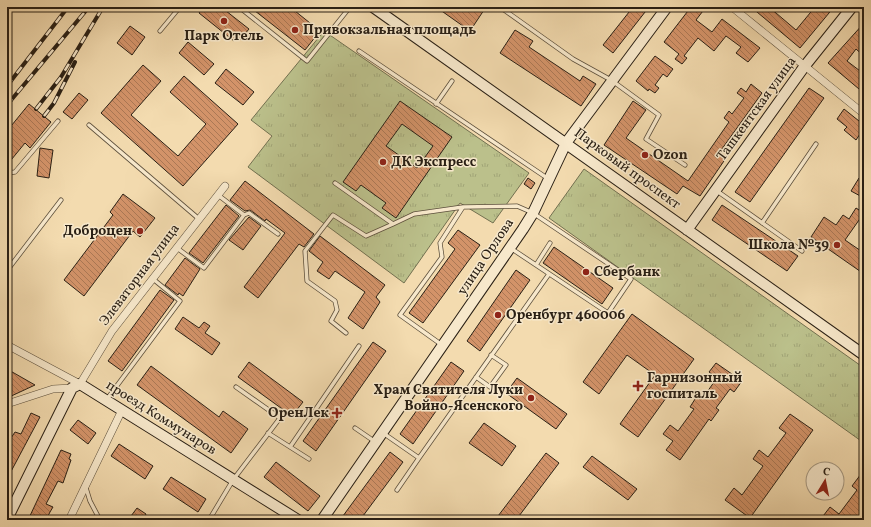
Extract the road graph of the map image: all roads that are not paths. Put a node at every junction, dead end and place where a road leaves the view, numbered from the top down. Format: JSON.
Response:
{"nodes":[{"id":1,"x":180,"y":7,"type":"edge"},
{"id":2,"x":239,"y":7,"type":"edge"},
{"id":3,"x":350,"y":7,"type":"edge"},
{"id":4,"x":373,"y":7,"type":"edge"},
{"id":5,"x":500,"y":7,"type":"edge"},
{"id":6,"x":667,"y":7,"type":"edge"},
{"id":7,"x":732,"y":7,"type":"edge"},
{"id":8,"x":852,"y":7,"type":"edge"},
{"id":9,"x":160,"y":31,"type":"dead end"},
{"id":10,"x":359,"y":51,"type":"dead end"},
{"id":11,"x":804,"y":67,"type":"junction"},
{"id":12,"x":611,"y":80,"type":"junction"},
{"id":13,"x":452,"y":81,"type":"dead end"},
{"id":14,"x":436,"y":104,"type":"junction"},
{"id":15,"x":864,"y":114,"type":"edge"},
{"id":16,"x":58,"y":121,"type":"dead end"},
{"id":17,"x":89,"y":125,"type":"dead end"},
{"id":18,"x":566,"y":143,"type":"junction"},
{"id":19,"x":816,"y":144,"type":"dead end"},
{"id":20,"x":685,"y":164,"type":"dead end"},
{"id":21,"x":7,"y":173,"type":"edge"},
{"id":22,"x":548,"y":178,"type":"junction"},
{"id":23,"x":335,"y":183,"type":"dead end"},
{"id":24,"x":225,"y":186,"type":"dead end"},
{"id":25,"x":716,"y":190,"type":"junction"},
{"id":26,"x":218,"y":195,"type":"junction"},
{"id":27,"x":61,"y":200,"type":"dead end"},
{"id":28,"x":463,"y":207,"type":"junction"},
{"id":29,"x":533,"y":213,"type":"junction"},
{"id":30,"x":244,"y":215,"type":"junction"},
{"id":31,"x":199,"y":219,"type":"junction"},
{"id":32,"x":762,"y":223,"type":"junction"},
{"id":33,"x":393,"y":224,"type":"junction"},
{"id":34,"x":687,"y":230,"type":"junction"},
{"id":35,"x":278,"y":234,"type":"dead end"},
{"id":36,"x":550,"y":243,"type":"dead end"},
{"id":37,"x":177,"y":247,"type":"junction"},
{"id":38,"x":511,"y":248,"type":"junction"},
{"id":39,"x":802,"y":251,"type":"dead end"},
{"id":40,"x":536,"y":265,"type":"junction"},
{"id":41,"x":7,"y":268,"type":"edge"},
{"id":42,"x":549,"y":274,"type":"junction"},
{"id":43,"x":152,"y":279,"type":"junction"},
{"id":44,"x":346,"y":333,"type":"dead end"},
{"id":45,"x":7,"y":345,"type":"edge"},
{"id":46,"x":443,"y":345,"type":"junction"},
{"id":47,"x":359,"y":346,"type":"dead end"},
{"id":48,"x":491,"y":355,"type":"junction"},
{"id":49,"x":864,"y":355,"type":"edge"},
{"id":50,"x":476,"y":377,"type":"junction"},
{"id":51,"x":76,"y":386,"type":"junction"},
{"id":52,"x":236,"y":387,"type":"dead end"},
{"id":53,"x":107,"y":400,"type":"junction"},
{"id":54,"x":7,"y":404,"type":"edge"},
{"id":55,"x":122,"y":410,"type":"junction"},
{"id":56,"x":355,"y":428,"type":"dead end"},
{"id":57,"x":268,"y":432,"type":"junction"},
{"id":58,"x":382,"y":432,"type":"junction"},
{"id":59,"x":375,"y":442,"type":"junction"},
{"id":60,"x":290,"y":446,"type":"junction"},
{"id":61,"x":419,"y":458,"type":"junction"},
{"id":62,"x":309,"y":459,"type":"dead end"},
{"id":63,"x":234,"y":480,"type":"junction"},
{"id":64,"x":86,"y":483,"type":"junction"},
{"id":65,"x":398,"y":490,"type":"dead end"},
{"id":66,"x":7,"y":519,"type":"edge"},
{"id":67,"x":69,"y":520,"type":"edge"},
{"id":68,"x":100,"y":520,"type":"edge"},
{"id":69,"x":209,"y":520,"type":"edge"},
{"id":70,"x":298,"y":520,"type":"edge"},
{"id":71,"x":322,"y":520,"type":"edge"}],
"edges":[{"from":1,"to":9,"type":"lane"},
{"from":2,"to":3,"type":"lane"},
{"from":4,"to":18,"type":"street","name":"Парковый проспект"},
{"from":5,"to":12,"type":"lane"},
{"from":6,"to":12,"type":"street","name":"улица Орлова"},
{"from":7,"to":11,"type":"street"},
{"from":8,"to":11,"type":"street","name":"Ташкентская улица"},
{"from":10,"to":14,"type":"lane"},
{"from":11,"to":15,"type":"street"},
{"from":11,"to":25,"type":"street","name":"Ташкентская улица"},
{"from":12,"to":18,"type":"street","name":"улица Орлова"},
{"from":12,"to":20,"type":"lane"},
{"from":13,"to":14,"type":"lane"},
{"from":14,"to":22,"type":"lane"},
{"from":16,"to":21,"type":"lane"},
{"from":17,"to":31,"type":"lane"},
{"from":18,"to":22,"type":"street","name":"улица Орлова"},
{"from":18,"to":34,"type":"street","name":"Парковый проспект"},
{"from":19,"to":32,"type":"lane"},
{"from":22,"to":29,"type":"street","name":"улица Орлова"},
{"from":23,"to":33,"type":"lane"},
{"from":24,"to":26,"type":"street","name":"Элеваторная улица"},
{"from":25,"to":32,"type":"lane"},
{"from":25,"to":34,"type":"street","name":"Ташкентская улица"},
{"from":26,"to":30,"type":"lane"},
{"from":26,"to":31,"type":"street","name":"Элеваторная улица"},
{"from":27,"to":41,"type":"lane"},
{"from":28,"to":29,"type":"lane"},
{"from":28,"to":33,"type":"lane"},
{"from":28,"to":46,"type":"lane"},
{"from":29,"to":38,"type":"street","name":"улица Орлова"},
{"from":29,"to":42,"type":"lane"},
{"from":30,"to":35,"type":"lane"},
{"from":30,"to":37,"type":"lane"},
{"from":31,"to":37,"type":"street","name":"Элеваторная улица"},
{"from":32,"to":39,"type":"lane"},
{"from":33,"to":44,"type":"lane"},
{"from":34,"to":49,"type":"street","name":"Парковый проспект"},
{"from":36,"to":40,"type":"lane"},
{"from":37,"to":43,"type":"street","name":"Элеваторная улица"},
{"from":38,"to":40,"type":"lane"},
{"from":38,"to":46,"type":"street","name":"улица Орлова"},
{"from":40,"to":42,"type":"lane"},
{"from":42,"to":48,"type":"lane"},
{"from":43,"to":51,"type":"street","name":"Элеваторная улица"},
{"from":43,"to":53,"type":"lane"},
{"from":45,"to":51,"type":"street","name":"проезд Коммунаров"},
{"from":46,"to":58,"type":"street","name":"улица Орлова"},
{"from":47,"to":60,"type":"lane"},
{"from":48,"to":50,"type":"lane"},
{"from":48,"to":50,"type":"lane"},
{"from":50,"to":61,"type":"lane"},
{"from":51,"to":53,"type":"street","name":"проезд Коммунаров"},
{"from":51,"to":54,"type":"street"},
{"from":51,"to":66,"type":"street"},
{"from":52,"to":57,"type":"lane"},
{"from":53,"to":55,"type":"street","name":"проезд Коммунаров"},
{"from":55,"to":63,"type":"street","name":"проезд Коммунаров"},
{"from":55,"to":64,"type":"street"},
{"from":56,"to":59,"type":"lane"},
{"from":57,"to":60,"type":"lane"},
{"from":57,"to":63,"type":"lane"},
{"from":58,"to":59,"type":"street","name":"улица Орлова"},
{"from":58,"to":61,"type":"lane"},
{"from":59,"to":71,"type":"street","name":"улица Орлова"},
{"from":60,"to":62,"type":"lane"},
{"from":61,"to":65,"type":"lane"},
{"from":63,"to":69,"type":"lane"},
{"from":63,"to":70,"type":"street","name":"проезд Коммунаров"},
{"from":64,"to":67,"type":"street"},
{"from":64,"to":68,"type":"lane"}]}
